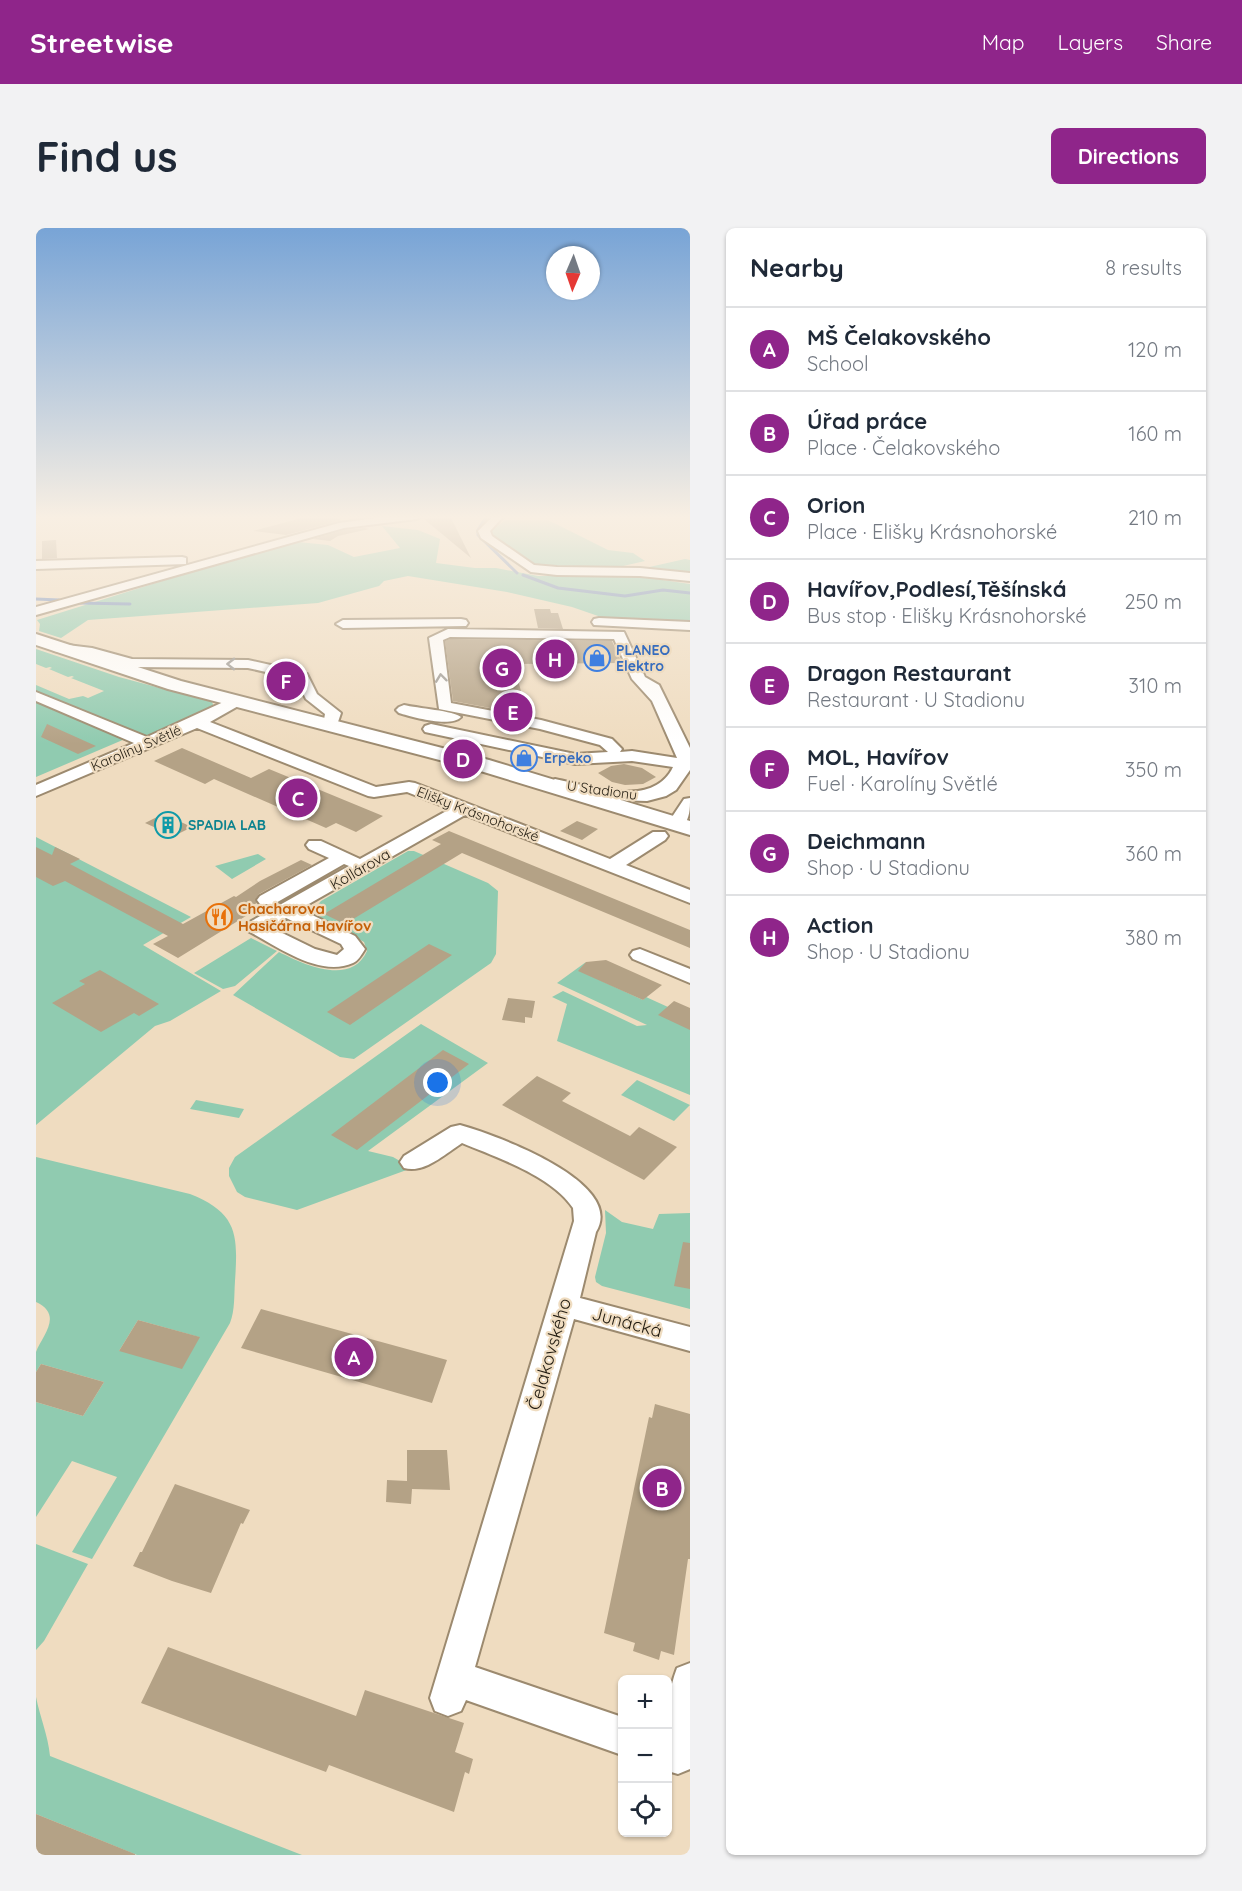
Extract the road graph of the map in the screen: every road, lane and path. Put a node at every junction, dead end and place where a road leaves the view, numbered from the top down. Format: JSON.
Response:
{"nodes":[{"id":1,"x":102,"y":592,"type":"edge"},
{"id":2,"x":36,"y":611,"type":"edge"},
{"id":3,"x":627,"y":622,"type":"junction"},
{"id":4,"x":343,"y":624,"type":"dead end"},
{"id":5,"x":690,"y":626,"type":"edge"},
{"id":6,"x":36,"y":639,"type":"edge"},
{"id":7,"x":59,"y":648,"type":"junction"},
{"id":8,"x":36,"y":696,"type":"edge"},
{"id":9,"x":657,"y":698,"type":"junction"},
{"id":10,"x":235,"y":702,"type":"junction"},
{"id":11,"x":404,"y":710,"type":"dead end"},
{"id":12,"x":197,"y":722,"type":"junction"},
{"id":13,"x":331,"y":725,"type":"junction"},
{"id":14,"x":431,"y":729,"type":"dead end"},
{"id":15,"x":147,"y":743,"type":"junction"},
{"id":16,"x":622,"y":754,"type":"junction"},
{"id":17,"x":688,"y":768,"type":"edge"},
{"id":18,"x":543,"y":782,"type":"junction"},
{"id":19,"x":690,"y":785,"type":"edge"},
{"id":20,"x":36,"y":790,"type":"edge"},
{"id":21,"x":690,"y":804,"type":"edge"},
{"id":22,"x":464,"y":808,"type":"junction"},
{"id":23,"x":675,"y":829,"type":"edge"},
{"id":24,"x":315,"y":845,"type":"dead end"},
{"id":25,"x":343,"y":857,"type":"junction"},
{"id":26,"x":612,"y":866,"type":"junction"},
{"id":27,"x":364,"y":867,"type":"junction"},
{"id":28,"x":690,"y":897,"type":"edge"},
{"id":29,"x":267,"y":900,"type":"dead end"},
{"id":30,"x":288,"y":911,"type":"junction"},
{"id":31,"x":640,"y":955,"type":"dead end"},
{"id":32,"x":690,"y":977,"type":"edge"},
{"id":33,"x":413,"y":1162,"type":"dead end"},
{"id":34,"x":564,"y":1305,"type":"junction"},
{"id":35,"x":690,"y":1339,"type":"edge"},
{"id":36,"x":690,"y":1681,"type":"edge"},
{"id":37,"x":618,"y":1735,"type":"edge"},
{"id":38,"x":672,"y":1753,"type":"edge"}],
"edges":[{"from":1,"to":2,"type":"street"},
{"from":3,"to":4,"type":"street"},
{"from":3,"to":5,"type":"street"},
{"from":3,"to":9,"type":"street"},
{"from":6,"to":7,"type":"main road"},
{"from":7,"to":10,"type":"main road"},
{"from":13,"to":7,"type":"street","one_way":true},
{"from":8,"to":15,"type":"street"},
{"from":16,"to":9,"type":"street","one_way":true},
{"from":9,"to":17,"type":"street"},
{"from":10,"to":12,"type":"street","name":"Karolíny Světlé"},
{"from":10,"to":13,"type":"main road"},
{"from":11,"to":16,"type":"street"},
{"from":12,"to":15,"type":"street","name":"Karolíny Světlé"},
{"from":12,"to":22,"type":"street","name":"Elišky Krásnohorské"},
{"from":13,"to":18,"type":"main road"},
{"from":14,"to":16,"type":"street"},
{"from":15,"to":20,"type":"street","name":"Karolíny Světlé"},
{"from":16,"to":17,"type":"street"},
{"from":17,"to":18,"type":"street","name":"U Stadionu"},
{"from":17,"to":19,"type":"street"},
{"from":18,"to":23,"type":"main road"},
{"from":21,"to":23,"type":"street"},
{"from":22,"to":26,"type":"street","name":"Elišky Krásnohorské"},
{"from":22,"to":27,"type":"street","name":"Kollárova"},
{"from":23,"to":26,"type":"street"},
{"from":24,"to":25,"type":"street"},
{"from":25,"to":27,"type":"street"},
{"from":25,"to":29,"type":"street"},
{"from":26,"to":28,"type":"street","name":"Elišky Krásnohorské"},
{"from":27,"to":30,"type":"street","name":"Kollárova"},
{"from":30,"to":30,"type":"street","name":"Kollárova"},
{"from":31,"to":32,"type":"street"},
{"from":33,"to":34,"type":"street","name":"Čelakovského"},
{"from":34,"to":35,"type":"street","name":"Junácká"},
{"from":34,"to":37,"type":"street","name":"Čelakovského"},
{"from":36,"to":38,"type":"street"}]}
